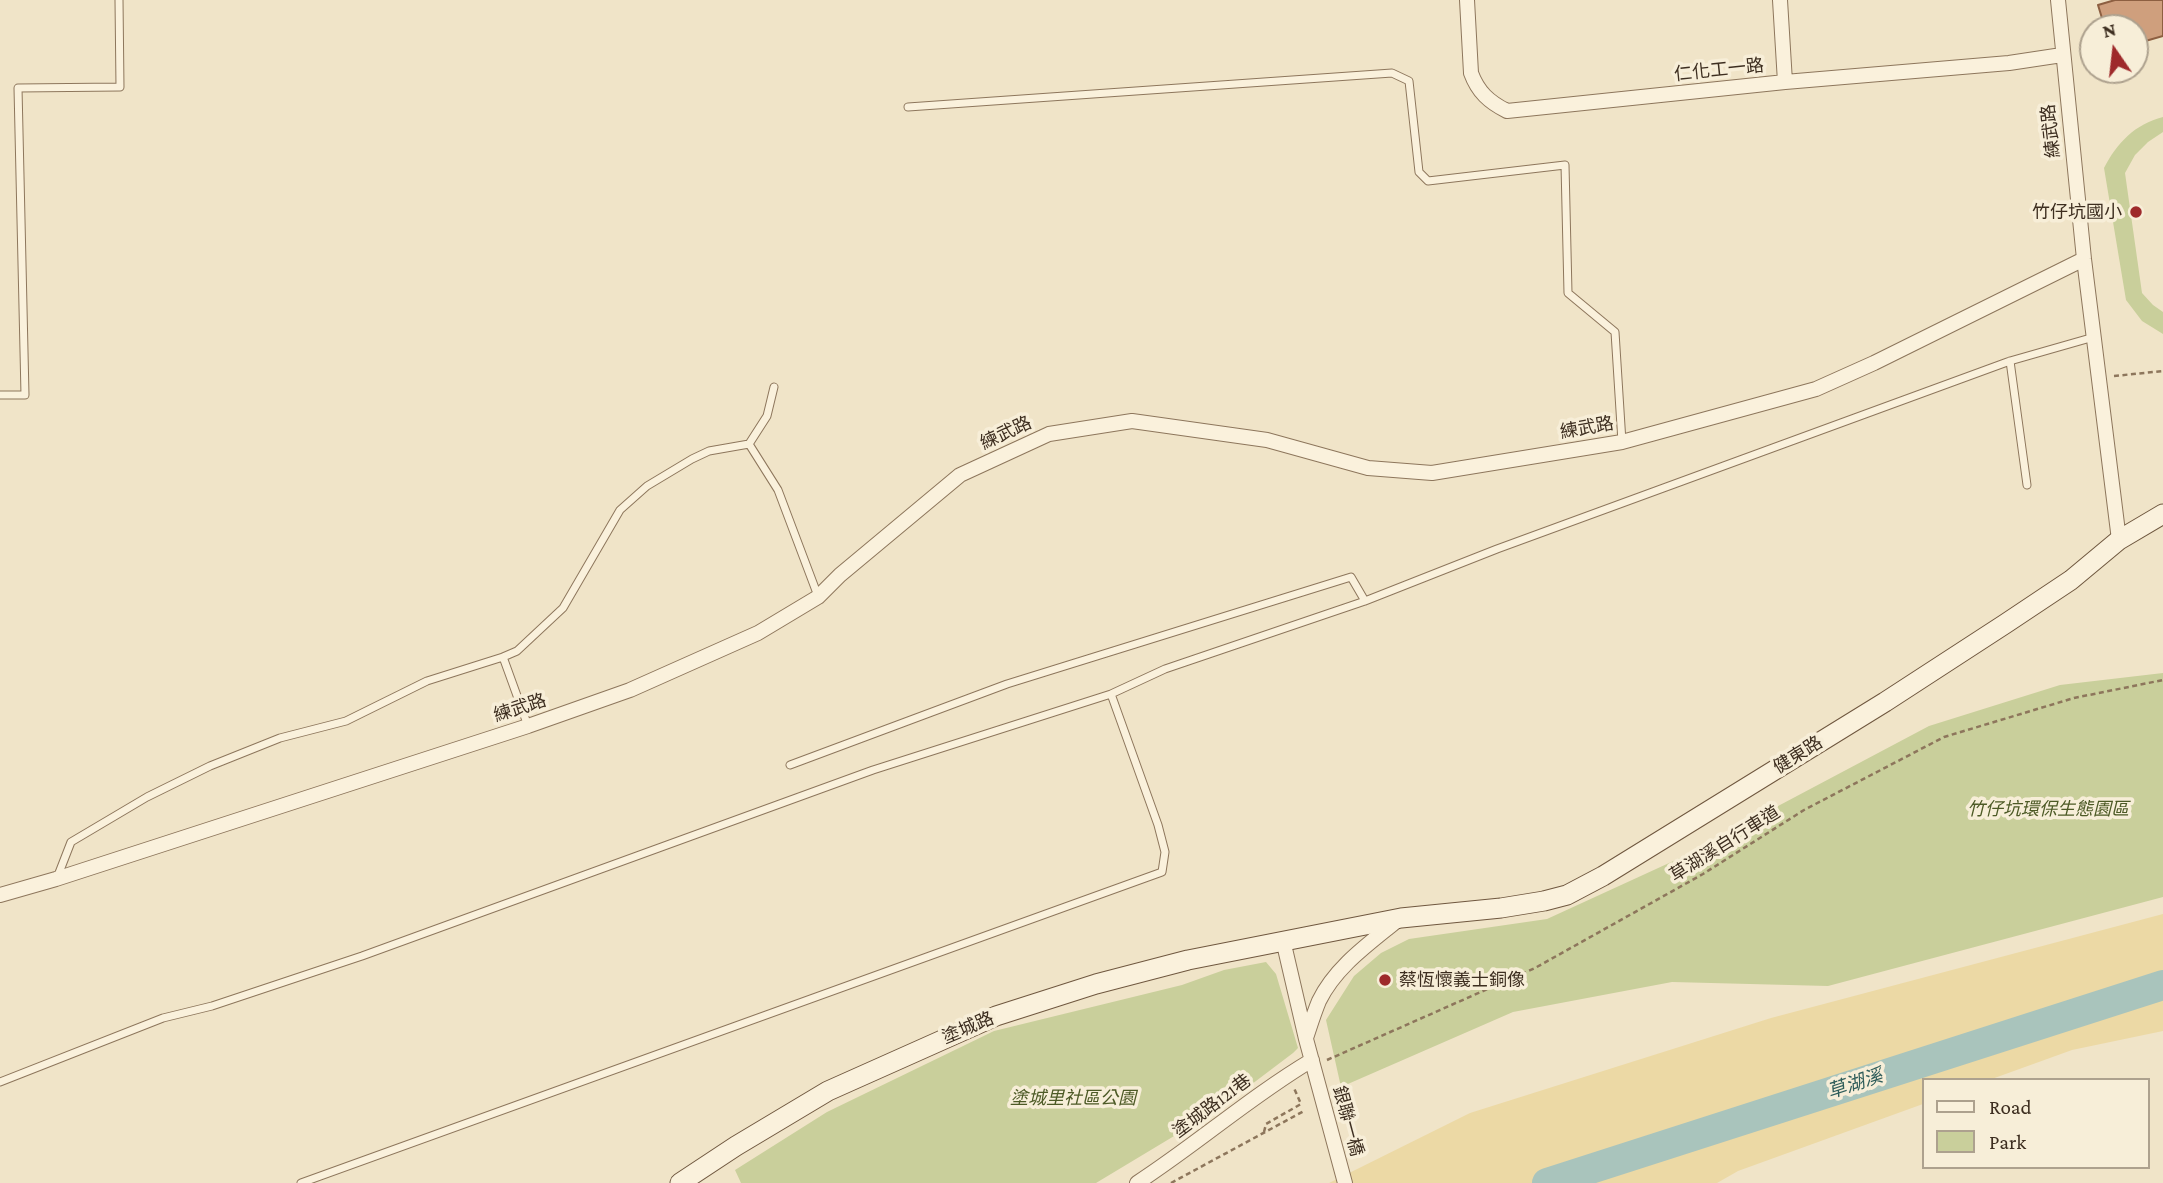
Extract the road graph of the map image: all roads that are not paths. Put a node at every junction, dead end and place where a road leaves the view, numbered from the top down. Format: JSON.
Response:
{"nodes":[{"id":1,"x":118,"y":0,"type":"edge"},
{"id":2,"x":1467,"y":0,"type":"edge"},
{"id":3,"x":1780,"y":0,"type":"edge"},
{"id":4,"x":2058,"y":0,"type":"edge"},
{"id":5,"x":2062,"y":55,"type":"junction"},
{"id":6,"x":1785,"y":82,"type":"junction"},
{"id":7,"x":908,"y":107,"type":"dead end"},
{"id":8,"x":2084,"y":258,"type":"junction"},
{"id":9,"x":2095,"y":337,"type":"junction"},
{"id":10,"x":2010,"y":361,"type":"junction"},
{"id":11,"x":774,"y":387,"type":"dead end"},
{"id":12,"x":0,"y":395,"type":"edge"},
{"id":13,"x":1622,"y":442,"type":"junction"},
{"id":14,"x":749,"y":444,"type":"junction"},
{"id":15,"x":2027,"y":485,"type":"dead end"},
{"id":16,"x":2163,"y":514,"type":"edge"},
{"id":17,"x":2119,"y":540,"type":"junction"},
{"id":18,"x":818,"y":597,"type":"junction"},
{"id":19,"x":1365,"y":601,"type":"junction"},
{"id":20,"x":503,"y":657,"type":"junction"},
{"id":21,"x":1111,"y":694,"type":"junction"},
{"id":22,"x":528,"y":726,"type":"junction"},
{"id":23,"x":790,"y":765,"type":"dead end"},
{"id":24,"x":56,"y":879,"type":"junction"},
{"id":25,"x":0,"y":895,"type":"edge"},
{"id":26,"x":1401,"y":918,"type":"junction"},
{"id":27,"x":1283,"y":940,"type":"junction"},
{"id":28,"x":1306,"y":1039,"type":"junction"},
{"id":29,"x":1313,"y":1065,"type":"junction"},
{"id":30,"x":0,"y":1082,"type":"edge"},
{"id":31,"x":301,"y":1183,"type":"edge"},
{"id":32,"x":680,"y":1183,"type":"edge"},
{"id":33,"x":1137,"y":1183,"type":"edge"},
{"id":34,"x":1345,"y":1183,"type":"edge"}],
"edges":[{"from":1,"to":12,"type":"lane"},
{"from":2,"to":6,"type":"street","name":"仁化工一路"},
{"from":3,"to":6,"type":"street"},
{"from":4,"to":5,"type":"street","name":"練武路"},
{"from":5,"to":6,"type":"street","name":"仁化工一路"},
{"from":5,"to":8,"type":"street","name":"練武路"},
{"from":7,"to":13,"type":"lane"},
{"from":8,"to":9,"type":"street","name":"練武路"},
{"from":8,"to":13,"type":"street","name":"練武路"},
{"from":9,"to":10,"type":"lane"},
{"from":9,"to":17,"type":"street","name":"練武路"},
{"from":10,"to":15,"type":"lane"},
{"from":10,"to":19,"type":"lane"},
{"from":11,"to":14,"type":"lane"},
{"from":13,"to":18,"type":"street","name":"練武路"},
{"from":14,"to":18,"type":"lane"},
{"from":14,"to":20,"type":"lane"},
{"from":16,"to":17,"type":"street","name":"健東路"},
{"from":17,"to":26,"type":"street","name":"健東路"},
{"from":18,"to":22,"type":"street","name":"練武路"},
{"from":19,"to":21,"type":"lane"},
{"from":19,"to":23,"type":"lane"},
{"from":20,"to":22,"type":"lane"},
{"from":20,"to":24,"type":"lane"},
{"from":21,"to":30,"type":"lane"},
{"from":21,"to":31,"type":"lane"},
{"from":22,"to":24,"type":"street","name":"練武路"},
{"from":24,"to":25,"type":"street","name":"練武路"},
{"from":26,"to":27,"type":"street","name":"健東路"},
{"from":26,"to":28,"type":"street"},
{"from":27,"to":28,"type":"street"},
{"from":27,"to":32,"type":"street","name":"塗城路"},
{"from":28,"to":29,"type":"street"},
{"from":29,"to":33,"type":"street","name":"塗城路121巷"},
{"from":29,"to":34,"type":"street","name":"銀聯一橋"}]}
